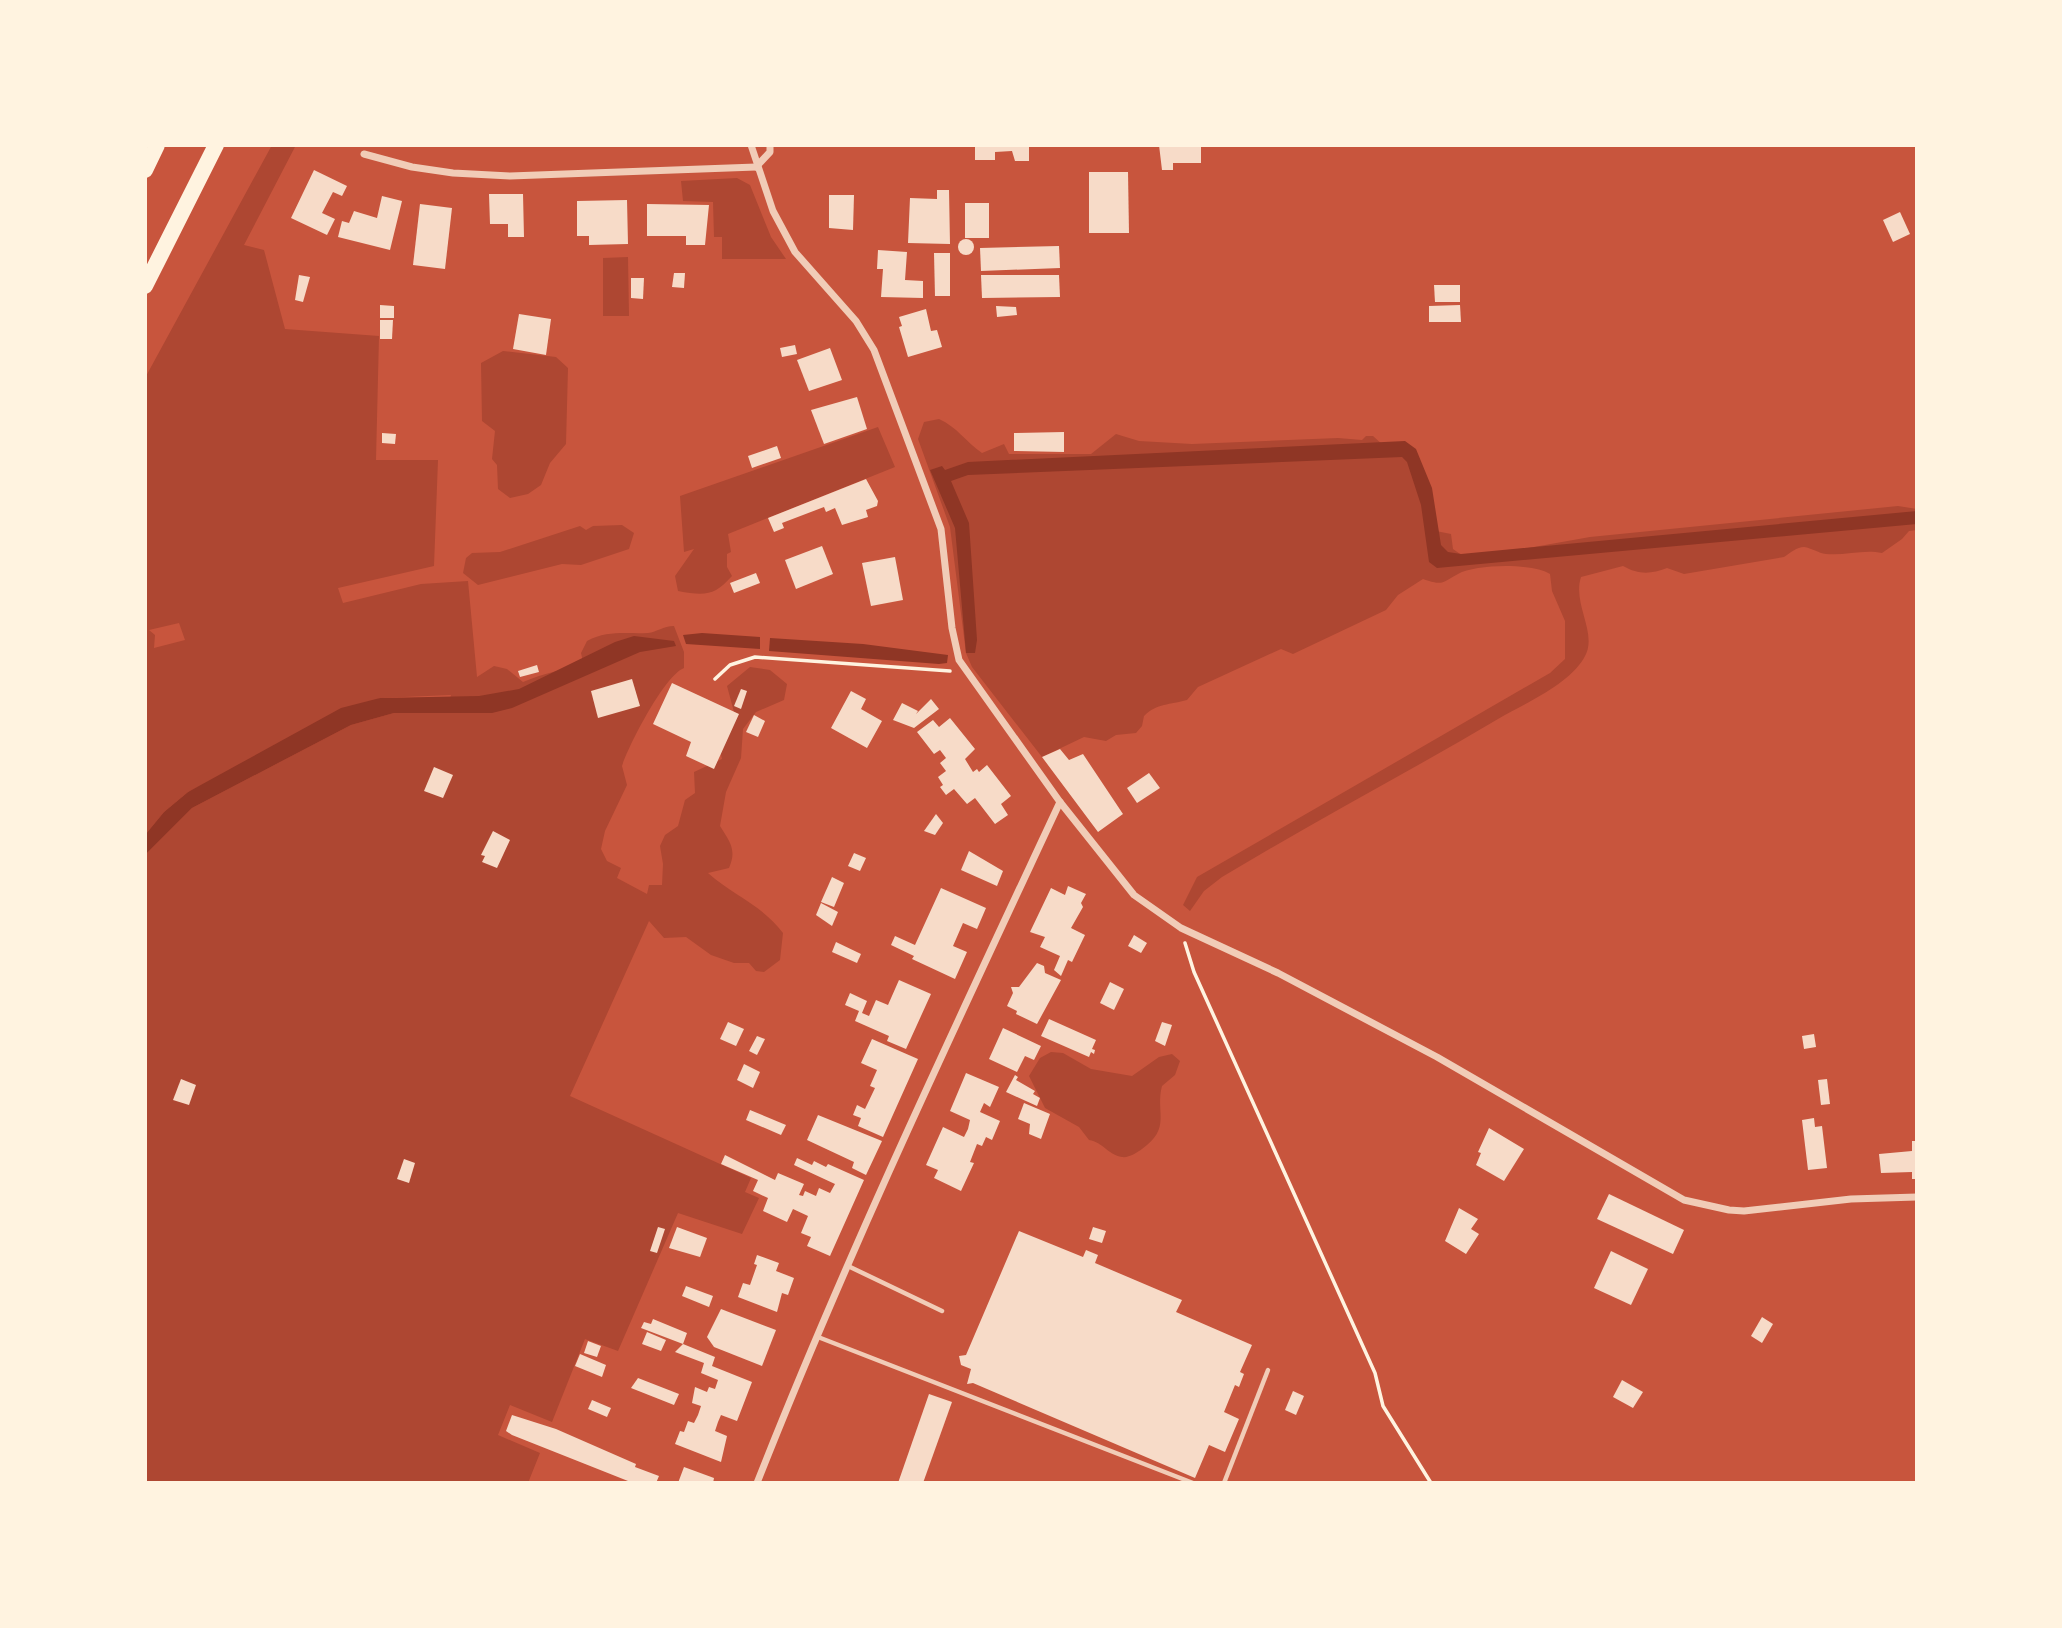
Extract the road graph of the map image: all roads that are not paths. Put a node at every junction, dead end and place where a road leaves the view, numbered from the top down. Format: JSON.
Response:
{"nodes":[{"id":1,"x":158,"y":145,"type":"edge"},
{"id":2,"x":216,"y":145,"type":"edge"},
{"id":3,"x":751,"y":145,"type":"edge"},
{"id":4,"x":770,"y":145,"type":"edge"},
{"id":5,"x":364,"y":154,"type":"dead end"},
{"id":6,"x":757,"y":167,"type":"junction"},
{"id":7,"x":145,"y":170,"type":"edge"},
{"id":8,"x":145,"y":286,"type":"edge"},
{"id":9,"x":1060,"y":803,"type":"junction"},
{"id":10,"x":1917,"y":1197,"type":"edge"},
{"id":11,"x":847,"y":1266,"type":"junction"},
{"id":12,"x":942,"y":1311,"type":"dead end"},
{"id":13,"x":817,"y":1336,"type":"junction"},
{"id":14,"x":1268,"y":1370,"type":"dead end"},
{"id":15,"x":757,"y":1483,"type":"edge"},
{"id":16,"x":1193,"y":1483,"type":"edge"},
{"id":17,"x":1224,"y":1483,"type":"edge"}],
"edges":[{"from":1,"to":7,"type":"highway"},
{"from":2,"to":8,"type":"highway"},
{"from":3,"to":6,"type":"street"},
{"from":4,"to":6,"type":"street"},
{"from":5,"to":6,"type":"street"},
{"from":6,"to":9,"type":"street"},
{"from":9,"to":10,"type":"street"},
{"from":9,"to":11,"type":"street"},
{"from":11,"to":12,"type":"lane"},
{"from":11,"to":13,"type":"street"},
{"from":13,"to":15,"type":"street"},
{"from":13,"to":16,"type":"lane"},
{"from":14,"to":17,"type":"lane"}]}
